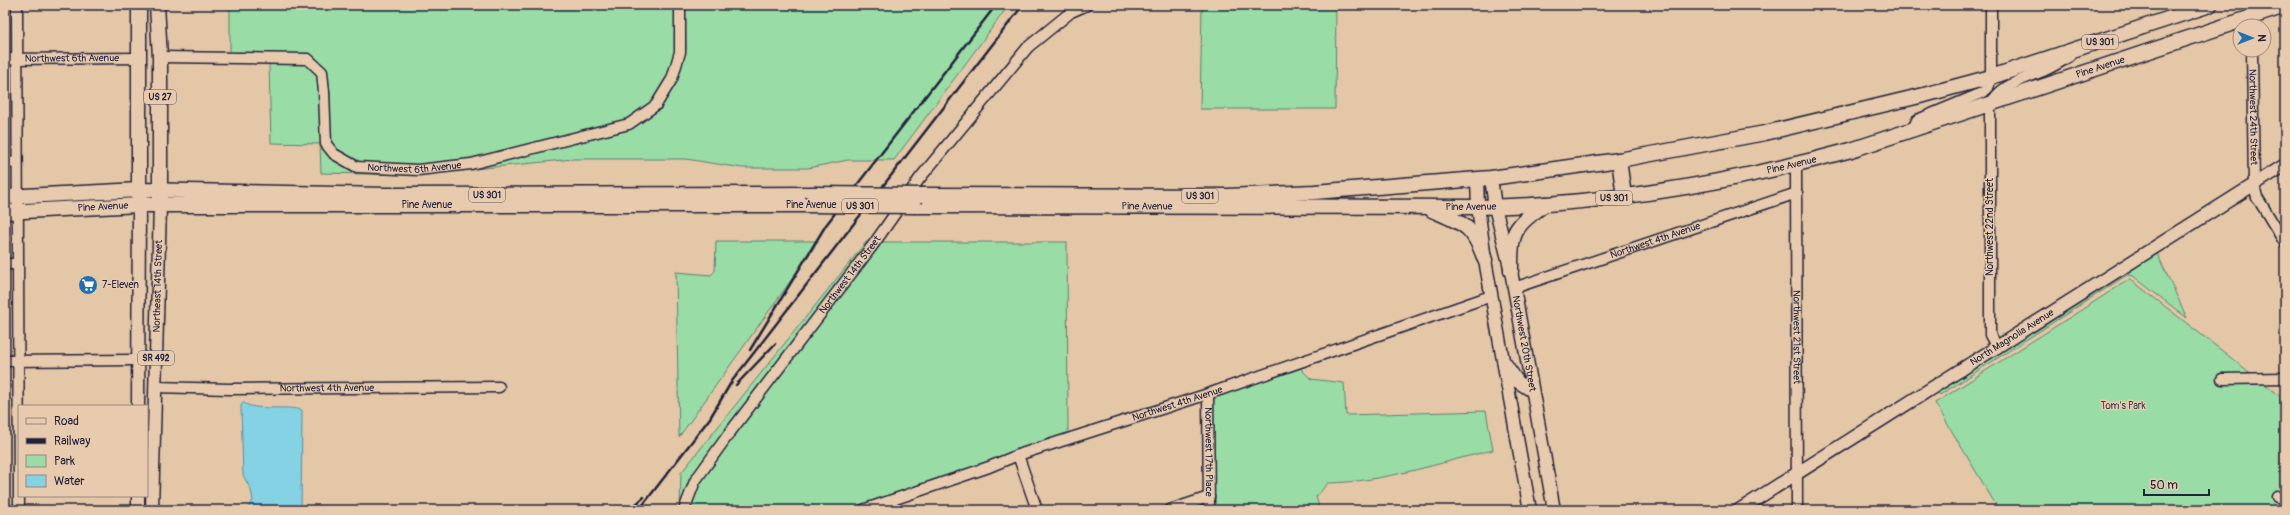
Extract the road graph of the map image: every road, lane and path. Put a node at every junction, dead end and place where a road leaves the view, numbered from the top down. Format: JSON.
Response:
{"nodes":[{"id":1,"x":17,"y":5,"type":"edge"},
{"id":2,"x":139,"y":5,"type":"edge"},
{"id":3,"x":157,"y":5,"type":"edge"},
{"id":4,"x":680,"y":5,"type":"edge"},
{"id":5,"x":1087,"y":5,"type":"edge"},
{"id":6,"x":1991,"y":5,"type":"edge"},
{"id":7,"x":2210,"y":5,"type":"edge"},
{"id":8,"x":2285,"y":6,"type":"edge"},
{"id":9,"x":2252,"y":16,"type":"edge"},
{"id":10,"x":2087,"y":46,"type":"junction"},
{"id":11,"x":160,"y":56,"type":"junction"},
{"id":12,"x":139,"y":58,"type":"junction"},
{"id":13,"x":2252,"y":58,"type":"edge"},
{"id":14,"x":5,"y":59,"type":"edge"},
{"id":15,"x":17,"y":59,"type":"junction"},
{"id":16,"x":1991,"y":77,"type":"junction"},
{"id":17,"x":1990,"y":105,"type":"junction"},
{"id":18,"x":1912,"y":131,"type":"junction"},
{"id":19,"x":1619,"y":160,"type":"junction"},
{"id":20,"x":5,"y":162,"type":"edge"},
{"id":21,"x":17,"y":162,"type":"junction"},
{"id":22,"x":1796,"y":165,"type":"junction"},
{"id":23,"x":2285,"y":165,"type":"edge"},
{"id":24,"x":1484,"y":178,"type":"junction"},
{"id":25,"x":2254,"y":185,"type":"junction"},
{"id":26,"x":139,"y":190,"type":"junction"},
{"id":27,"x":160,"y":190,"type":"junction"},
{"id":28,"x":1314,"y":192,"type":"junction"},
{"id":29,"x":1797,"y":193,"type":"junction"},
{"id":30,"x":11,"y":196,"type":"edge"},
{"id":31,"x":1624,"y":196,"type":"junction"},
{"id":32,"x":919,"y":200,"type":"junction"},
{"id":33,"x":1545,"y":204,"type":"junction"},
{"id":34,"x":139,"y":205,"type":"junction"},
{"id":35,"x":160,"y":205,"type":"junction"},
{"id":36,"x":1426,"y":207,"type":"junction"},
{"id":37,"x":1478,"y":207,"type":"junction"},
{"id":38,"x":1495,"y":207,"type":"junction"},
{"id":39,"x":1313,"y":208,"type":"junction"},
{"id":40,"x":11,"y":211,"type":"edge"},
{"id":41,"x":2285,"y":243,"type":"edge"},
{"id":42,"x":1485,"y":260,"type":"junction"},
{"id":43,"x":5,"y":264,"type":"edge"},
{"id":44,"x":17,"y":264,"type":"junction"},
{"id":45,"x":1511,"y":271,"type":"junction"},
{"id":46,"x":1514,"y":288,"type":"junction"},
{"id":47,"x":1491,"y":296,"type":"junction"},
{"id":48,"x":1997,"y":348,"type":"junction"},
{"id":49,"x":138,"y":360,"type":"junction"},
{"id":50,"x":1503,"y":360,"type":"junction"},
{"id":51,"x":5,"y":361,"type":"edge"},
{"id":52,"x":18,"y":361,"type":"junction"},
{"id":53,"x":2285,"y":378,"type":"edge"},
{"id":54,"x":2222,"y":379,"type":"dead end"},
{"id":55,"x":155,"y":387,"type":"junction"},
{"id":56,"x":499,"y":387,"type":"dead end"},
{"id":57,"x":1532,"y":391,"type":"junction"},
{"id":58,"x":1208,"y":394,"type":"junction"},
{"id":59,"x":138,"y":405,"type":"edge"},
{"id":60,"x":1018,"y":454,"type":"junction"},
{"id":61,"x":1797,"y":473,"type":"junction"},
{"id":62,"x":1209,"y":496,"type":"junction"},
{"id":63,"x":138,"y":497,"type":"edge"},
{"id":64,"x":18,"y":510,"type":"edge"},
{"id":65,"x":138,"y":510,"type":"edge"},
{"id":66,"x":152,"y":510,"type":"edge"},
{"id":67,"x":684,"y":510,"type":"edge"},
{"id":68,"x":863,"y":510,"type":"edge"},
{"id":69,"x":1037,"y":510,"type":"edge"},
{"id":70,"x":1170,"y":510,"type":"edge"},
{"id":71,"x":1209,"y":510,"type":"edge"},
{"id":72,"x":1530,"y":510,"type":"edge"},
{"id":73,"x":1554,"y":510,"type":"edge"},
{"id":74,"x":1739,"y":510,"type":"edge"},
{"id":75,"x":1797,"y":510,"type":"edge"}],
"edges":[{"from":1,"to":15,"type":"street"},
{"from":2,"to":12,"type":"highway","number":"US 27"},
{"from":3,"to":11,"type":"highway","number":"US 27"},
{"from":4,"to":11,"type":"street","name":"Northwest 6th Avenue"},
{"from":5,"to":67,"type":"street","name":"Northwest 14th Street"},
{"from":6,"to":16,"type":"street"},
{"from":7,"to":10,"type":"highway","name":"Pine Avenue","number":"US 301"},
{"from":8,"to":9,"type":"highway","name":"Pine Avenue","number":"US 301"},
{"from":9,"to":17,"type":"highway","name":"Pine Avenue","number":"US 301"},
{"from":10,"to":16,"type":"highway","name":"Pine Avenue","number":"US 301"},
{"from":10,"to":17,"type":"street"},
{"from":11,"to":27,"type":"highway","number":"US 27"},
{"from":12,"to":15,"type":"street","name":"Northwest 6th Avenue"},
{"from":12,"to":26,"type":"highway","number":"US 27"},
{"from":13,"to":25,"type":"street","name":"Northwest 24th Street"},
{"from":14,"to":15,"type":"street","name":"Northwest 6th Avenue"},
{"from":15,"to":21,"type":"street"},
{"from":16,"to":18,"type":"street"},
{"from":16,"to":19,"type":"highway","name":"Pine Avenue","number":"US 301"},
{"from":17,"to":18,"type":"highway","name":"Pine Avenue","number":"US 301"},
{"from":17,"to":48,"type":"street","name":"Northwest 22nd Street"},
{"from":18,"to":22,"type":"highway","name":"Pine Avenue","number":"US 301"},
{"from":19,"to":24,"type":"highway","name":"Pine Avenue","number":"US 301"},
{"from":19,"to":31,"type":"highway"},
{"from":20,"to":21,"type":"street"},
{"from":21,"to":30,"type":"street"},
{"from":22,"to":29,"type":"street","name":"Northwest 21st Street"},
{"from":22,"to":31,"type":"highway","name":"Pine Avenue","number":"US 301"},
{"from":23,"to":25,"type":"main road","name":"North Magnolia Avenue"},
{"from":24,"to":28,"type":"highway","name":"Pine Avenue","number":"US 301"},
{"from":24,"to":37,"type":"main road"},
{"from":24,"to":38,"type":"main road","name":"Northwest 20th Street"},
{"from":25,"to":41,"type":"street","name":"Northwest 24th Street"},
{"from":25,"to":48,"type":"main road","name":"North Magnolia Avenue"},
{"from":26,"to":27,"type":"highway","name":"Pine Avenue","number":"US 301"},
{"from":26,"to":30,"type":"highway","name":"Pine Avenue"},
{"from":26,"to":34,"type":"highway","number":"SR 492"},
{"from":27,"to":32,"type":"highway","name":"Pine Avenue","number":"US 301","bridge":true},
{"from":27,"to":35,"type":"highway","number":"US 27"},
{"from":28,"to":32,"type":"highway","name":"Pine Avenue","number":"US 301"},
{"from":28,"to":39,"type":"highway"},
{"from":29,"to":46,"type":"street","name":"Northwest 4th Avenue"},
{"from":29,"to":61,"type":"street","name":"Northwest 21st Street"},
{"from":30,"to":40,"type":"street"},
{"from":31,"to":33,"type":"highway","name":"Pine Avenue","number":"US 301"},
{"from":32,"to":35,"type":"highway","name":"Pine Avenue","number":"US 301","bridge":true},
{"from":32,"to":39,"type":"highway","name":"Pine Avenue","number":"US 301"},
{"from":33,"to":38,"type":"highway","name":"Pine Avenue","number":"US 301"},
{"from":33,"to":45,"type":"highway"},
{"from":34,"to":35,"type":"highway","name":"Pine Avenue"},
{"from":34,"to":40,"type":"highway","name":"Pine Avenue"},
{"from":34,"to":49,"type":"main road","number":"SR 492"},
{"from":35,"to":55,"type":"main road","name":"Northeast 14th Street","number":"SR 492"},
{"from":36,"to":37,"type":"highway","name":"Pine Avenue","number":"US 301"},
{"from":36,"to":39,"type":"highway","name":"Pine Avenue","number":"US 301"},
{"from":36,"to":42,"type":"highway"},
{"from":37,"to":38,"type":"highway","name":"Pine Avenue","number":"US 301"},
{"from":37,"to":42,"type":"main road"},
{"from":38,"to":45,"type":"main road","name":"Northwest 20th Street"},
{"from":40,"to":44,"type":"street"},
{"from":42,"to":47,"type":"main road"},
{"from":43,"to":44,"type":"street"},
{"from":44,"to":52,"type":"street"},
{"from":45,"to":46,"type":"main road","name":"Northwest 20th Street"},
{"from":46,"to":57,"type":"main road","name":"Northwest 20th Street"},
{"from":47,"to":50,"type":"main road"},
{"from":47,"to":58,"type":"street","name":"Northwest 4th Avenue"},
{"from":48,"to":61,"type":"main road","name":"North Magnolia Avenue"},
{"from":49,"to":52,"type":"street"},
{"from":49,"to":59,"type":"main road","number":"SR 492"},
{"from":50,"to":57,"type":"main road"},
{"from":50,"to":72,"type":"main road"},
{"from":51,"to":52,"type":"street"},
{"from":52,"to":64,"type":"street"},
{"from":53,"to":54,"type":"street"},
{"from":55,"to":56,"type":"street","name":"Northwest 4th Avenue"},
{"from":55,"to":66,"type":"main road","name":"Northeast 14th Street","number":"SR 492"},
{"from":57,"to":73,"type":"main road","name":"Northwest 20th Street"},
{"from":58,"to":60,"type":"street","name":"Northwest 4th Avenue"},
{"from":58,"to":62,"type":"street","name":"Northwest 17th Place"},
{"from":60,"to":68,"type":"street","name":"Northwest 4th Avenue"},
{"from":60,"to":69,"type":"street"},
{"from":61,"to":74,"type":"main road","name":"North Magnolia Avenue"},
{"from":61,"to":75,"type":"street","name":"Northwest 21st Street"},
{"from":62,"to":70,"type":"street"},
{"from":62,"to":71,"type":"street","name":"Northwest 17th Place"},
{"from":63,"to":65,"type":"main road"}]}
